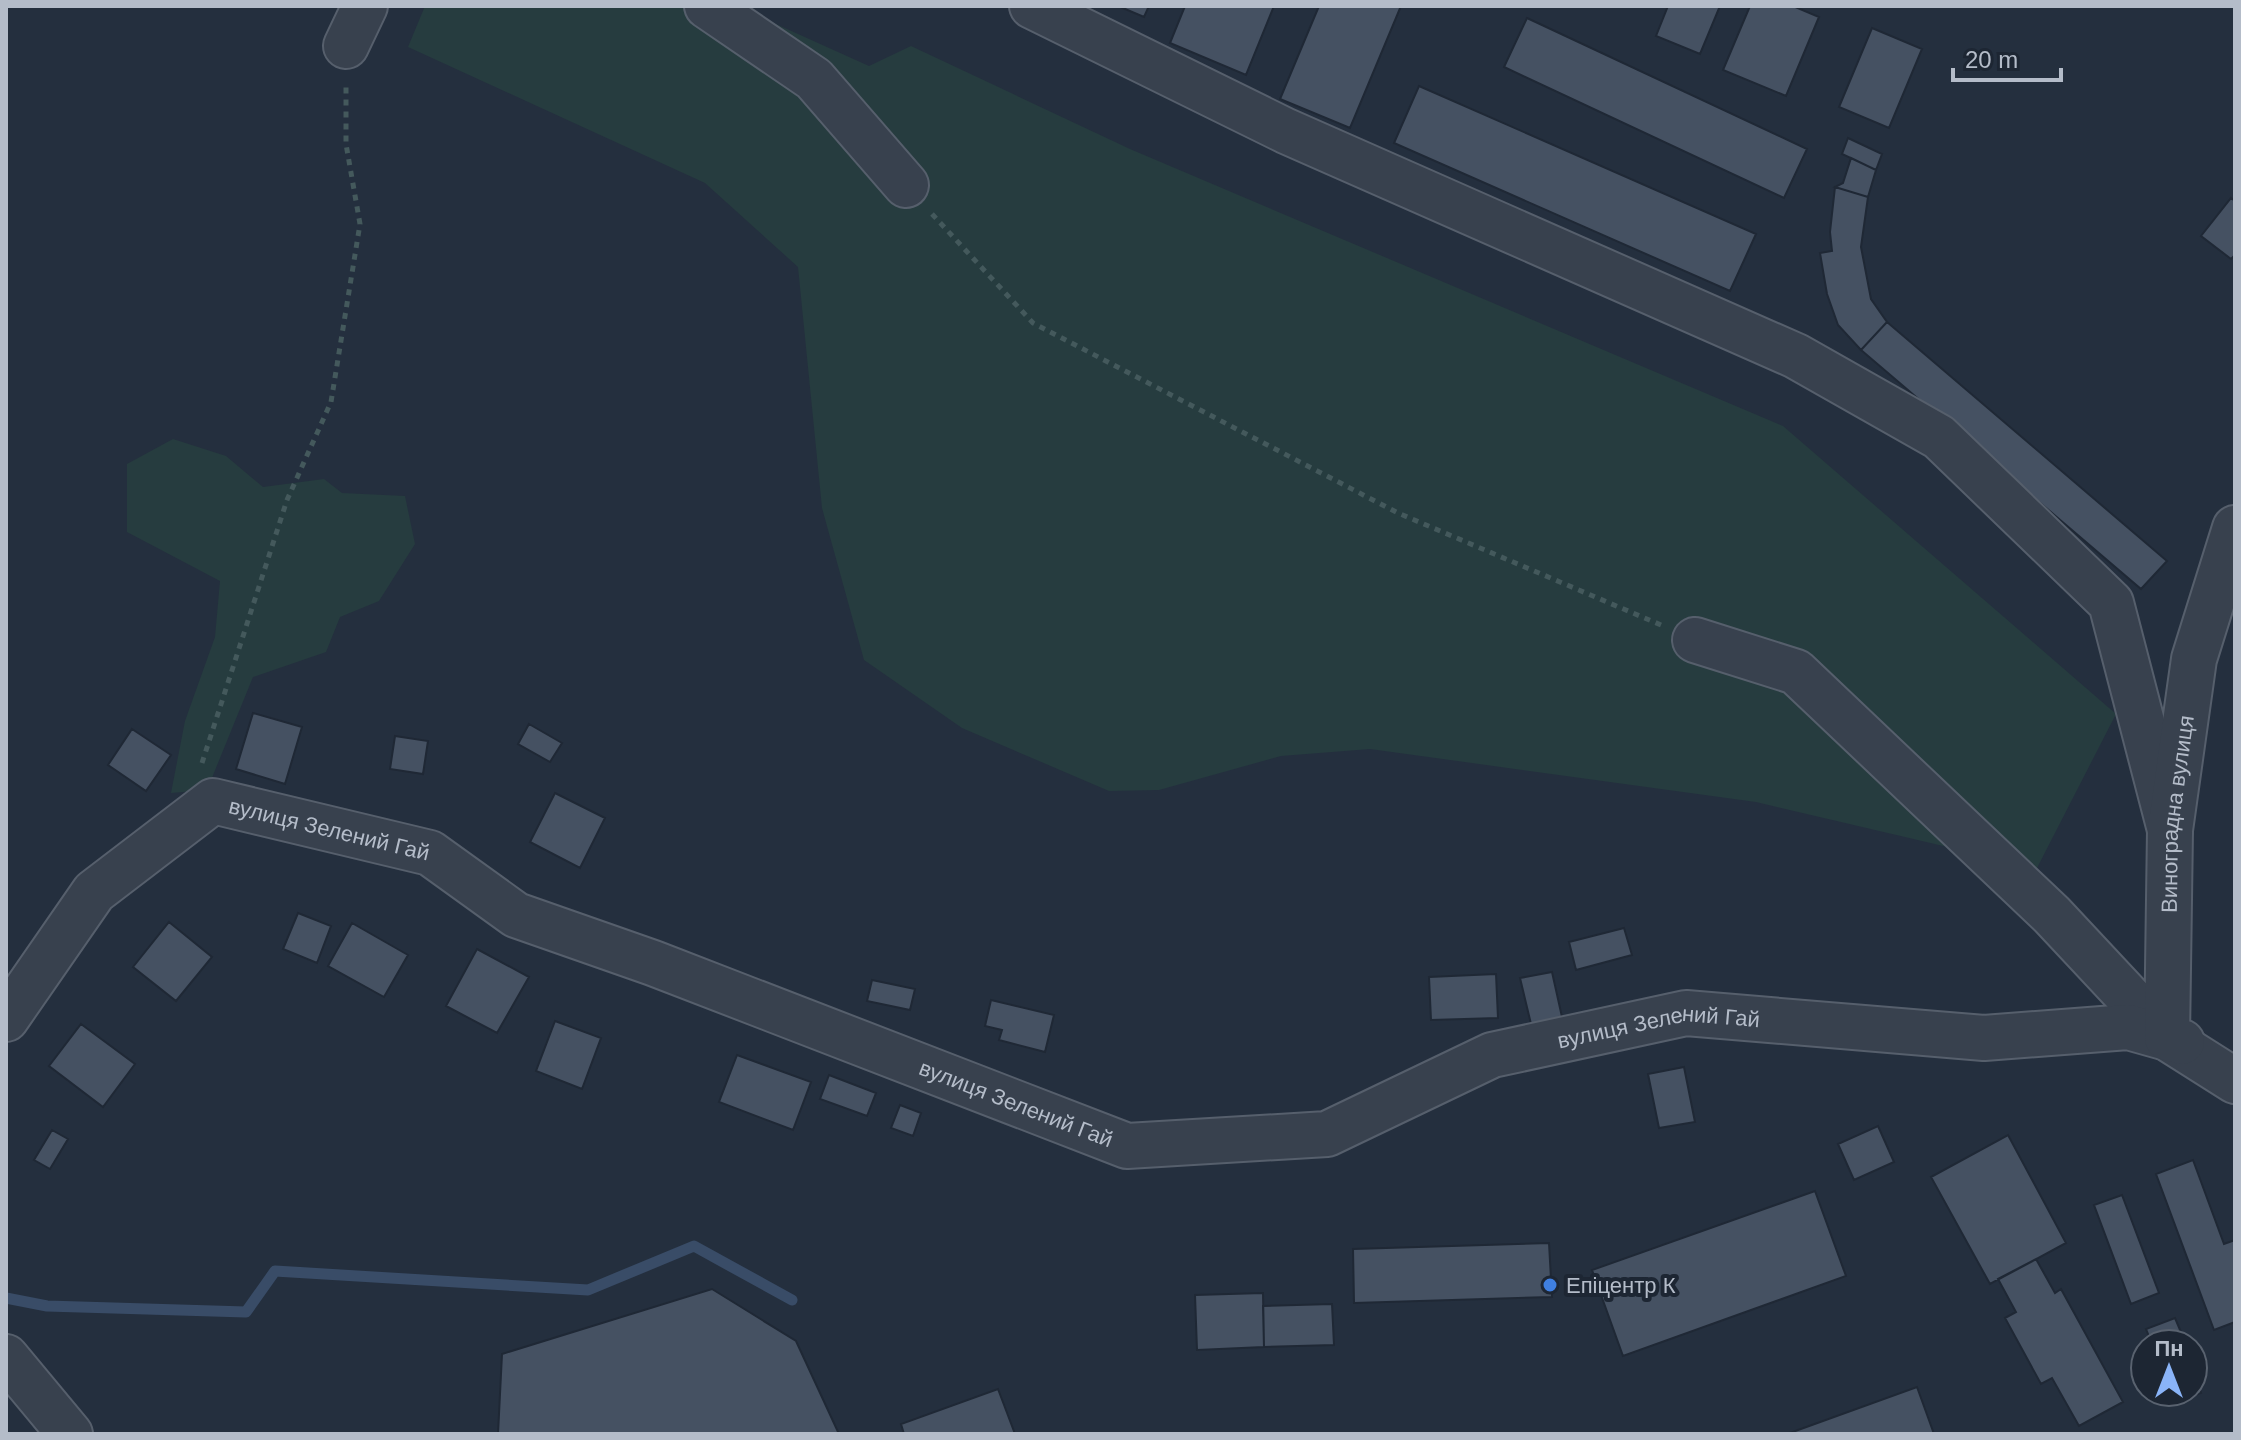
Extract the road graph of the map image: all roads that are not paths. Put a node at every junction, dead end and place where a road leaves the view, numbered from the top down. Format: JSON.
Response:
{"nodes":[{"id":1,"x":365,"y":6,"type":"edge"},
{"id":2,"x":707,"y":6,"type":"edge"},
{"id":3,"x":1032,"y":6,"type":"edge"},
{"id":4,"x":346,"y":46,"type":"road end"},
{"id":5,"x":906,"y":185,"type":"road end"},
{"id":6,"x":2235,"y":528,"type":"edge"},
{"id":7,"x":1695,"y":640,"type":"road end"},
{"id":8,"x":2170,"y":830,"type":"junction"},
{"id":9,"x":6,"y":1019,"type":"edge"},
{"id":10,"x":2167,"y":1038,"type":"junction"},
{"id":11,"x":2235,"y":1055,"type":"edge"},
{"id":12,"x":2235,"y":1081,"type":"edge"},
{"id":13,"x":6,"y":1357,"type":"edge"},
{"id":14,"x":70,"y":1434,"type":"edge"}],
"edges":[{"from":1,"to":4,"type":"street"},
{"from":2,"to":5,"type":"street"},
{"from":3,"to":8,"type":"street"},
{"from":6,"to":8,"type":"street","name":"Виноградна вулиця"},
{"from":7,"to":10,"type":"street"},
{"from":8,"to":10,"type":"street","name":"Виноградна вулиця"},
{"from":9,"to":10,"type":"street","name":"вулиця Зелений Гай"},
{"from":10,"to":11,"type":"street"},
{"from":10,"to":12,"type":"street","name":"вулиця Зелений Гай"},
{"from":13,"to":14,"type":"street"}]}
